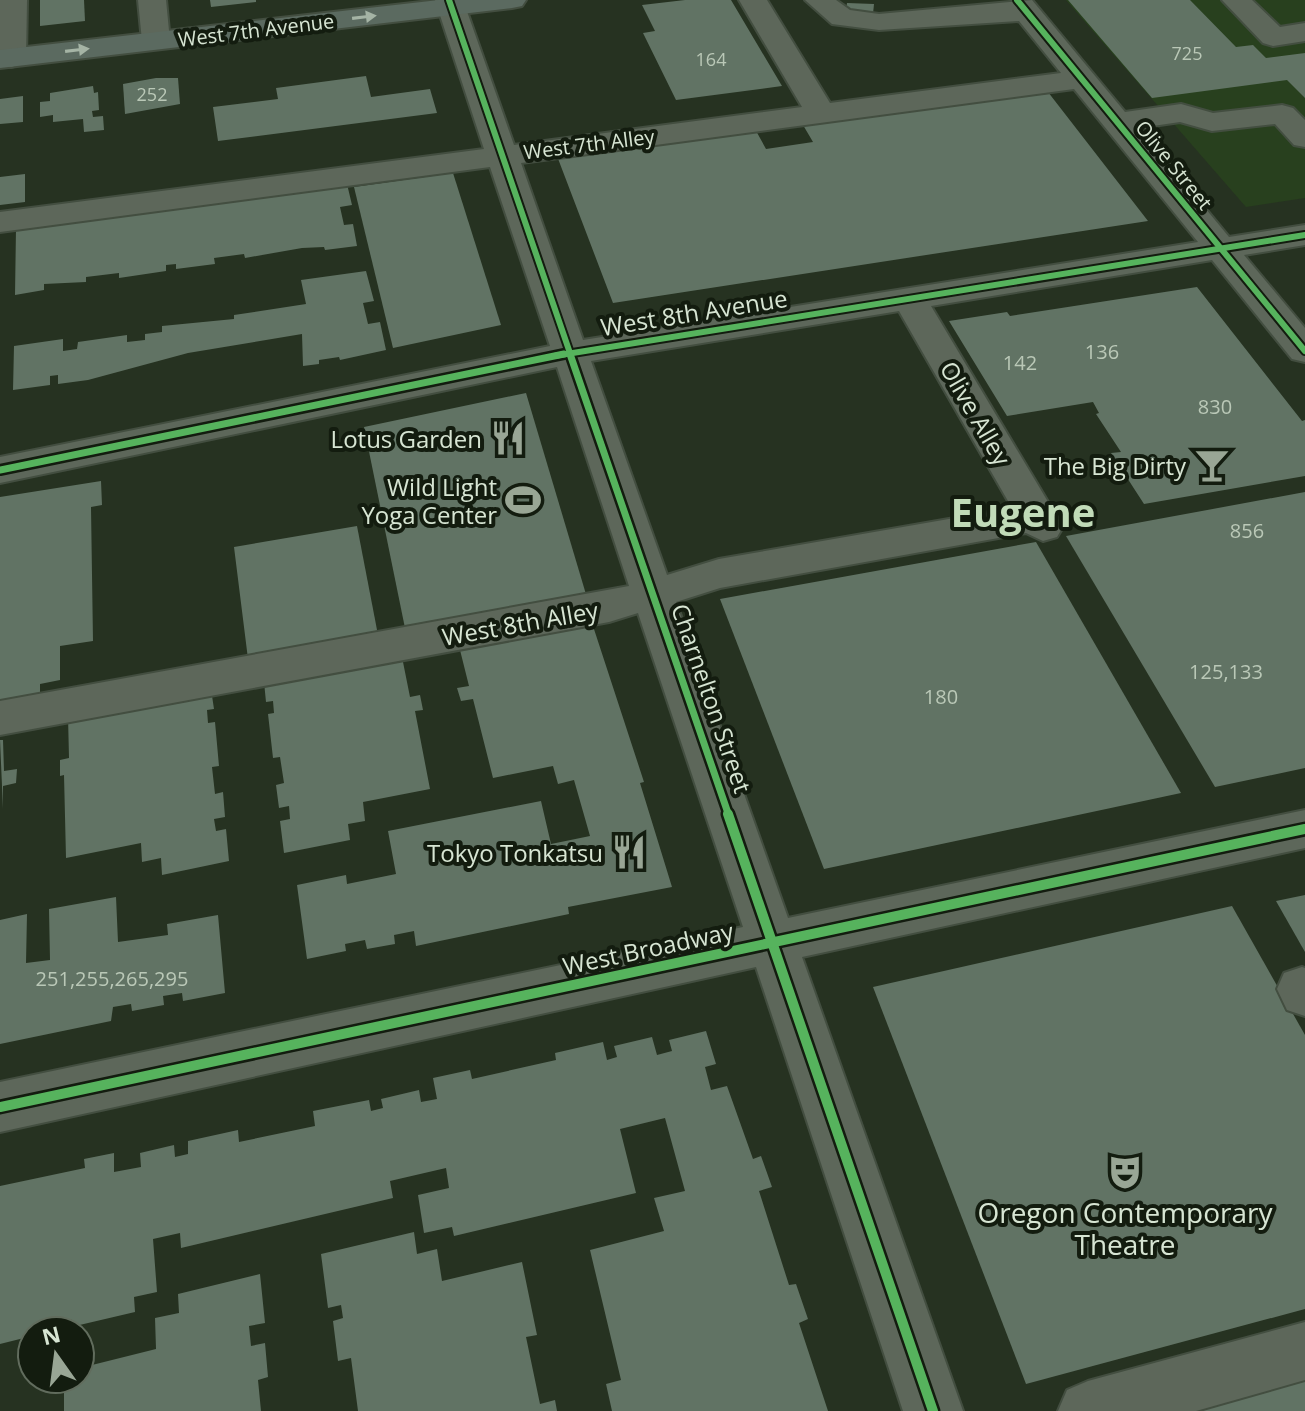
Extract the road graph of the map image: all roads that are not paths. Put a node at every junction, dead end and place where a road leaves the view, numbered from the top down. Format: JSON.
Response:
{"nodes":[{"id":1,"x":13,"y":0,"type":"edge"},
{"id":2,"x":152,"y":0,"type":"edge"},
{"id":3,"x":512,"y":0,"type":"edge"},
{"id":4,"x":753,"y":0,"type":"edge"},
{"id":5,"x":819,"y":0,"type":"edge"},
{"id":6,"x":859,"y":0,"type":"edge"},
{"id":7,"x":1236,"y":0,"type":"edge"},
{"id":8,"x":451,"y":4,"type":"edge"},
{"id":9,"x":1022,"y":6,"type":"edge"},
{"id":10,"x":946,"y":19,"type":"junction"},
{"id":11,"x":1305,"y":32,"type":"edge"},
{"id":12,"x":156,"y":41,"type":"junction"},
{"id":13,"x":6,"y":59,"type":"edge"},
{"id":14,"x":1083,"y":79,"type":"junction"},
{"id":15,"x":821,"y":114,"type":"junction"},
{"id":16,"x":1118,"y":122,"type":"junction"},
{"id":17,"x":1305,"y":138,"type":"edge"},
{"id":18,"x":504,"y":155,"type":"junction"},
{"id":19,"x":0,"y":222,"type":"edge"},
{"id":20,"x":1305,"y":235,"type":"edge"},
{"id":21,"x":1220,"y":247,"type":"junction"},
{"id":22,"x":909,"y":298,"type":"junction"},
{"id":23,"x":1305,"y":351,"type":"edge"},
{"id":24,"x":570,"y":353,"type":"junction"},
{"id":25,"x":0,"y":470,"type":"edge"},
{"id":26,"x":1040,"y":522,"type":"joint"},
{"id":27,"x":655,"y":594,"type":"junction"},
{"id":28,"x":0,"y":718,"type":"edge"},
{"id":29,"x":1305,"y":829,"type":"edge"},
{"id":30,"x":775,"y":942,"type":"junction"},
{"id":31,"x":0,"y":1107,"type":"edge"},
{"id":32,"x":1305,"y":1351,"type":"edge"},
{"id":33,"x":933,"y":1411,"type":"edge"},
{"id":34,"x":1088,"y":1411,"type":"edge"}],
"edges":[{"from":1,"to":13,"type":"street"},
{"from":2,"to":12,"type":"street"},
{"from":3,"to":8,"type":"main road","name":"West 7th Avenue"},
{"from":4,"to":15,"type":"street"},
{"from":5,"to":10,"type":"street"},
{"from":6,"to":10,"type":"street"},
{"from":7,"to":11,"type":"street"},
{"from":12,"to":8,"type":"main road","name":"West 7th Avenue","one_way":true},
{"from":8,"to":18,"type":"street","name":"Charnelton Street"},
{"from":9,"to":10,"type":"street"},
{"from":9,"to":14,"type":"street","name":"Olive Street"},
{"from":13,"to":12,"type":"main road","name":"West 7th Avenue","one_way":true},
{"from":14,"to":15,"type":"street","name":"West 7th Alley"},
{"from":14,"to":16,"type":"street","name":"Olive Street"},
{"from":15,"to":18,"type":"street","name":"West 7th Alley"},
{"from":16,"to":17,"type":"street"},
{"from":16,"to":21,"type":"street","name":"Olive Street"},
{"from":18,"to":19,"type":"street","name":"West 7th Alley"},
{"from":18,"to":24,"type":"street","name":"Charnelton Street"},
{"from":20,"to":21,"type":"street","name":"West 8th Avenue"},
{"from":21,"to":22,"type":"street","name":"West 8th Avenue"},
{"from":21,"to":23,"type":"street","name":"Olive Street"},
{"from":22,"to":24,"type":"street","name":"West 8th Avenue"},
{"from":22,"to":26,"type":"street","name":"Olive Alley"},
{"from":24,"to":25,"type":"street","name":"West 8th Avenue"},
{"from":24,"to":27,"type":"street","name":"Charnelton Street"},
{"from":26,"to":27,"type":"street","name":"West 8th Alley"},
{"from":27,"to":28,"type":"street","name":"West 8th Alley"},
{"from":27,"to":30,"type":"street","name":"Charnelton Street"},
{"from":29,"to":30,"type":"street","name":"West Broadway"},
{"from":30,"to":31,"type":"street","name":"West Broadway"},
{"from":30,"to":33,"type":"street","name":"Charnelton Street"},
{"from":32,"to":34,"type":"street"}]}
